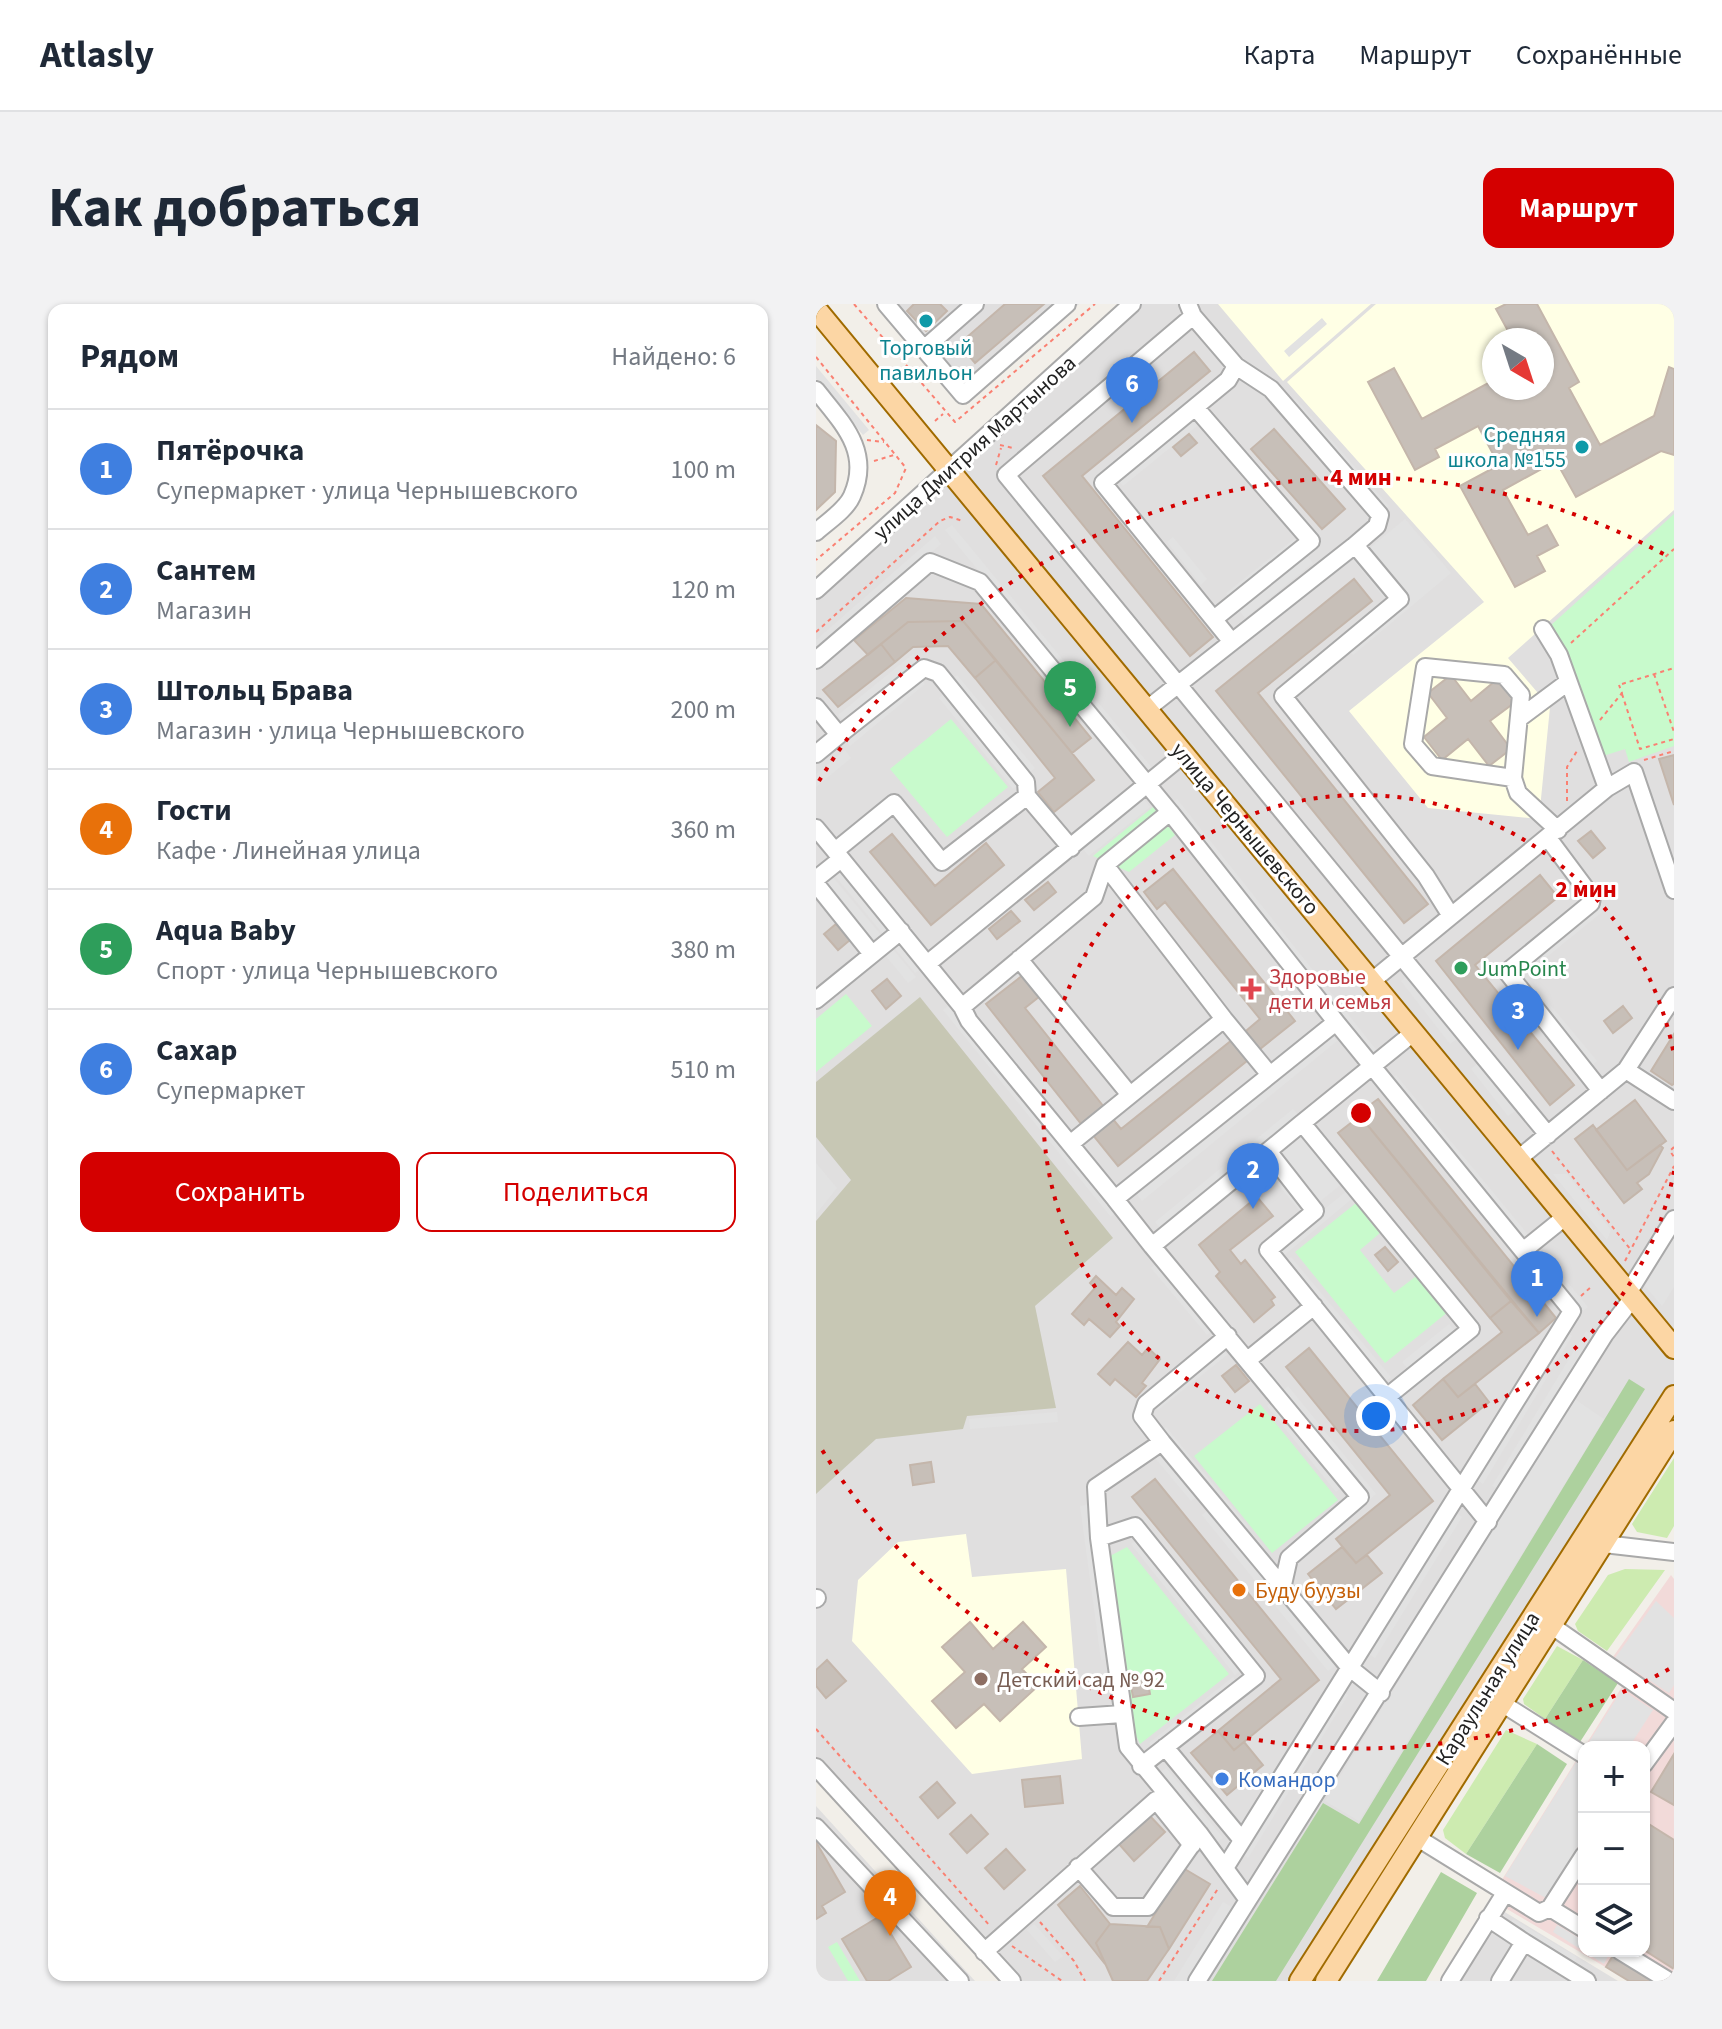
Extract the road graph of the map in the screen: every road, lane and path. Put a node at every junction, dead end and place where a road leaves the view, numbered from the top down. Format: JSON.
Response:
{"nodes":[{"id":1,"x":854,"y":304,"type":"edge"},
{"id":2,"x":886,"y":304,"type":"edge"},
{"id":3,"x":975,"y":304,"type":"edge"},
{"id":4,"x":1067,"y":304,"type":"edge"},
{"id":5,"x":1095,"y":304,"type":"edge"},
{"id":6,"x":1132,"y":304,"type":"edge"},
{"id":7,"x":816,"y":309,"type":"edge"},
{"id":8,"x":1191,"y":310,"type":"edge"},
{"id":9,"x":925,"y":348,"type":"junction"},
{"id":10,"x":816,"y":357,"type":"edge"},
{"id":11,"x":1236,"y":366,"type":"junction"},
{"id":12,"x":816,"y":390,"type":"edge"},
{"id":13,"x":1195,"y":407,"type":"junction"},
{"id":14,"x":944,"y":413,"type":"junction"},
{"id":15,"x":935,"y":421,"type":"dead end"},
{"id":16,"x":855,"y":438,"type":"junction"},
{"id":17,"x":885,"y":442,"type":"junction"},
{"id":18,"x":999,"y":444,"type":"dead end"},
{"id":19,"x":895,"y":454,"type":"junction"},
{"id":20,"x":858,"y":466,"type":"junction"},
{"id":21,"x":948,"y":470,"type":"junction"},
{"id":22,"x":993,"y":474,"type":"dead end"},
{"id":23,"x":963,"y":521,"type":"dead end"},
{"id":24,"x":816,"y":532,"type":"edge"},
{"id":25,"x":1355,"y":545,"type":"junction"},
{"id":26,"x":1674,"y":549,"type":"edge"},
{"id":27,"x":816,"y":560,"type":"edge"},
{"id":28,"x":816,"y":590,"type":"edge"},
{"id":29,"x":1214,"y":619,"type":"junction"},
{"id":30,"x":1543,"y":629,"type":"dead end"},
{"id":31,"x":816,"y":632,"type":"edge"},
{"id":32,"x":1232,"y":642,"type":"junction"},
{"id":33,"x":1559,"y":655,"type":"junction"},
{"id":34,"x":816,"y":660,"type":"edge"},
{"id":35,"x":1674,"y":668,"type":"edge"},
{"id":36,"x":1654,"y":674,"type":"junction"},
{"id":37,"x":1568,"y":682,"type":"junction"},
{"id":38,"x":1179,"y":684,"type":"junction"},
{"id":39,"x":1622,"y":693,"type":"junction"},
{"id":40,"x":816,"y":707,"type":"edge"},
{"id":41,"x":1147,"y":709,"type":"junction"},
{"id":42,"x":1521,"y":717,"type":"junction"},
{"id":43,"x":1674,"y":732,"type":"edge"},
{"id":44,"x":839,"y":735,"type":"junction"},
{"id":45,"x":1588,"y":735,"type":"junction"},
{"id":46,"x":1674,"y":739,"type":"edge"},
{"id":47,"x":1674,"y":751,"type":"edge"},
{"id":48,"x":816,"y":754,"type":"edge"},
{"id":49,"x":1184,"y":754,"type":"junction"},
{"id":50,"x":1634,"y":772,"type":"junction"},
{"id":51,"x":1513,"y":778,"type":"junction"},
{"id":52,"x":1148,"y":785,"type":"junction"},
{"id":53,"x":1607,"y":788,"type":"junction"},
{"id":54,"x":1027,"y":796,"type":"junction"},
{"id":55,"x":1567,"y":802,"type":"dead end"},
{"id":56,"x":1170,"y":812,"type":"junction"},
{"id":57,"x":816,"y":828,"type":"edge"},
{"id":58,"x":1553,"y":834,"type":"junction"},
{"id":59,"x":1071,"y":848,"type":"junction"},
{"id":60,"x":838,"y":855,"type":"junction"},
{"id":61,"x":1105,"y":865,"type":"junction"},
{"id":62,"x":816,"y":882,"type":"edge"},
{"id":63,"x":1674,"y":890,"type":"edge"},
{"id":64,"x":1451,"y":916,"type":"junction"},
{"id":65,"x":901,"y":931,"type":"junction"},
{"id":66,"x":872,"y":954,"type":"junction"},
{"id":67,"x":1400,"y":958,"type":"junction"},
{"id":68,"x":1019,"y":959,"type":"junction"},
{"id":69,"x":927,"y":964,"type":"junction"},
{"id":70,"x":1372,"y":981,"type":"junction"},
{"id":71,"x":1674,"y":996,"type":"edge"},
{"id":72,"x":816,"y":1000,"type":"edge"},
{"id":73,"x":962,"y":1007,"type":"junction"},
{"id":74,"x":1224,"y":1019,"type":"junction"},
{"id":75,"x":1336,"y":1022,"type":"junction"},
{"id":76,"x":1413,"y":1033,"type":"junction"},
{"id":77,"x":1373,"y":1067,"type":"junction"},
{"id":78,"x":1626,"y":1070,"type":"junction"},
{"id":79,"x":1270,"y":1075,"type":"junction"},
{"id":80,"x":1601,"y":1091,"type":"junction"},
{"id":81,"x":1130,"y":1095,"type":"junction"},
{"id":82,"x":1674,"y":1101,"type":"edge"},
{"id":83,"x":1302,"y":1123,"type":"junction"},
{"id":84,"x":1548,"y":1135,"type":"junction"},
{"id":85,"x":1070,"y":1144,"type":"junction"},
{"id":86,"x":1674,"y":1147,"type":"edge"},
{"id":87,"x":1268,"y":1151,"type":"junction"},
{"id":88,"x":1674,"y":1157,"type":"edge"},
{"id":89,"x":1518,"y":1159,"type":"junction"},
{"id":90,"x":1674,"y":1166,"type":"edge"},
{"id":91,"x":1115,"y":1199,"type":"junction"},
{"id":92,"x":1565,"y":1217,"type":"junction"},
{"id":93,"x":1674,"y":1219,"type":"edge"},
{"id":94,"x":1152,"y":1246,"type":"junction"},
{"id":95,"x":1524,"y":1250,"type":"junction"},
{"id":96,"x":1624,"y":1262,"type":"dead end"},
{"id":97,"x":1592,"y":1286,"type":"dead end"},
{"id":98,"x":1630,"y":1296,"type":"junction"},
{"id":99,"x":1314,"y":1306,"type":"junction"},
{"id":100,"x":1570,"y":1306,"type":"junction"},
{"id":101,"x":1228,"y":1336,"type":"junction"},
{"id":102,"x":1674,"y":1348,"type":"edge"},
{"id":103,"x":1249,"y":1359,"type":"junction"},
{"id":104,"x":1388,"y":1396,"type":"junction"},
{"id":105,"x":1674,"y":1396,"type":"edge"},
{"id":106,"x":1674,"y":1431,"type":"edge"},
{"id":107,"x":1162,"y":1442,"type":"junction"},
{"id":108,"x":1461,"y":1492,"type":"junction"},
{"id":109,"x":1488,"y":1522,"type":"junction"},
{"id":110,"x":1099,"y":1538,"type":"junction"},
{"id":111,"x":1604,"y":1544,"type":"junction"},
{"id":112,"x":1674,"y":1552,"type":"edge"},
{"id":113,"x":1282,"y":1589,"type":"junction"},
{"id":114,"x":1552,"y":1626,"type":"junction"},
{"id":115,"x":1350,"y":1668,"type":"junction"},
{"id":116,"x":1381,"y":1693,"type":"junction"},
{"id":117,"x":1503,"y":1704,"type":"junction"},
{"id":118,"x":1674,"y":1711,"type":"edge"},
{"id":119,"x":1122,"y":1714,"type":"junction"},
{"id":120,"x":1079,"y":1717,"type":"dead end"},
{"id":121,"x":1674,"y":1723,"type":"edge"},
{"id":122,"x":816,"y":1729,"type":"edge"},
{"id":123,"x":1165,"y":1747,"type":"junction"},
{"id":124,"x":1578,"y":1751,"type":"edge"},
{"id":125,"x":1650,"y":1756,"type":"edge"},
{"id":126,"x":1141,"y":1766,"type":"junction"},
{"id":127,"x":816,"y":1767,"type":"edge"},
{"id":128,"x":816,"y":1827,"type":"edge"},
{"id":129,"x":1416,"y":1837,"type":"junction"},
{"id":130,"x":1196,"y":1839,"type":"junction"},
{"id":131,"x":1242,"y":1840,"type":"junction"},
{"id":132,"x":1578,"y":1864,"type":"edge"},
{"id":133,"x":1078,"y":1867,"type":"junction"},
{"id":134,"x":1226,"y":1870,"type":"junction"},
{"id":135,"x":1505,"y":1893,"type":"junction"},
{"id":136,"x":1248,"y":1900,"type":"junction"},
{"id":137,"x":1550,"y":1908,"type":"junction"},
{"id":138,"x":1029,"y":1909,"type":"junction"},
{"id":139,"x":1488,"y":1918,"type":"junction"},
{"id":140,"x":1578,"y":1925,"type":"edge"},
{"id":141,"x":1001,"y":1938,"type":"junction"},
{"id":142,"x":1524,"y":1942,"type":"junction"},
{"id":143,"x":984,"y":1952,"type":"junction"},
{"id":144,"x":1630,"y":1957,"type":"edge"},
{"id":145,"x":960,"y":1981,"type":"edge"},
{"id":146,"x":1012,"y":1981,"type":"edge"},
{"id":147,"x":1062,"y":1981,"type":"edge"},
{"id":148,"x":1085,"y":1981,"type":"edge"},
{"id":149,"x":1159,"y":1981,"type":"edge"},
{"id":150,"x":1197,"y":1981,"type":"edge"},
{"id":151,"x":1300,"y":1981,"type":"edge"},
{"id":152,"x":1326,"y":1981,"type":"edge"},
{"id":153,"x":1450,"y":1981,"type":"edge"},
{"id":154,"x":1500,"y":1981,"type":"edge"},
{"id":155,"x":1587,"y":1981,"type":"edge"},
{"id":156,"x":1669,"y":1981,"type":"edge"}],
"edges":[{"from":1,"to":14,"type":"path"},
{"from":2,"to":9,"type":"street"},
{"from":3,"to":9,"type":"street"},
{"from":4,"to":9,"type":"street"},
{"from":5,"to":14,"type":"path"},
{"from":6,"to":21,"type":"street","name":"улица Дмитрия Мартынова"},
{"from":7,"to":21,"type":"main road","name":"улица Чернышевского"},
{"from":8,"to":11,"type":"street"},
{"from":8,"to":38,"type":"street"},
{"from":10,"to":17,"type":"path"},
{"from":11,"to":13,"type":"street"},
{"from":11,"to":25,"type":"street"},
{"from":12,"to":16,"type":"street"},
{"from":13,"to":29,"type":"street"},
{"from":13,"to":29,"type":"street"},
{"from":14,"to":15,"type":"path"},
{"from":16,"to":17,"type":"path"},
{"from":16,"to":20,"type":"street"},
{"from":17,"to":19,"type":"path"},
{"from":18,"to":22,"type":"path"},
{"from":19,"to":20,"type":"path"},
{"from":19,"to":27,"type":"path"},
{"from":20,"to":24,"type":"street"},
{"from":21,"to":28,"type":"street","name":"улица Дмитрия Мартынова"},
{"from":21,"to":41,"type":"main road","name":"улица Чернышевского"},
{"from":23,"to":31,"type":"path"},
{"from":25,"to":32,"type":"street"},
{"from":25,"to":64,"type":"street"},
{"from":26,"to":33,"type":"path"},
{"from":29,"to":32,"type":"street"},
{"from":30,"to":33,"type":"street"},
{"from":32,"to":38,"type":"street"},
{"from":33,"to":37,"type":"street"},
{"from":34,"to":52,"type":"street"},
{"from":35,"to":36,"type":"path"},
{"from":36,"to":39,"type":"path"},
{"from":36,"to":43,"type":"path"},
{"from":37,"to":42,"type":"street"},
{"from":37,"to":45,"type":"street"},
{"from":38,"to":41,"type":"street"},
{"from":38,"to":67,"type":"street"},
{"from":39,"to":45,"type":"path"},
{"from":39,"to":46,"type":"path"},
{"from":40,"to":44,"type":"street"},
{"from":41,"to":49,"type":"main road","name":"улица Чернышевского"},
{"from":42,"to":51,"type":"street"},
{"from":42,"to":51,"type":"street"},
{"from":44,"to":48,"type":"street"},
{"from":44,"to":54,"type":"street"},
{"from":45,"to":53,"type":"street"},
{"from":45,"to":55,"type":"path"},
{"from":47,"to":50,"type":"path"},
{"from":49,"to":52,"type":"street"},
{"from":49,"to":70,"type":"main road","name":"улица Чернышевского"},
{"from":50,"to":53,"type":"street"},
{"from":50,"to":63,"type":"street"},
{"from":51,"to":58,"type":"street"},
{"from":52,"to":56,"type":"street"},
{"from":52,"to":59,"type":"street"},
{"from":53,"to":58,"type":"street"},
{"from":54,"to":59,"type":"street"},
{"from":54,"to":60,"type":"street"},
{"from":56,"to":61,"type":"street"},
{"from":56,"to":75,"type":"street"},
{"from":57,"to":60,"type":"street"},
{"from":58,"to":64,"type":"street"},
{"from":58,"to":80,"type":"street"},
{"from":59,"to":69,"type":"street"},
{"from":60,"to":62,"type":"street"},
{"from":60,"to":65,"type":"street"},
{"from":61,"to":68,"type":"street"},
{"from":61,"to":74,"type":"street"},
{"from":62,"to":66,"type":"street"},
{"from":64,"to":67,"type":"street"},
{"from":65,"to":66,"type":"street"},
{"from":65,"to":69,"type":"street"},
{"from":66,"to":72,"type":"street"},
{"from":67,"to":70,"type":"street"},
{"from":67,"to":84,"type":"street"},
{"from":68,"to":73,"type":"street"},
{"from":68,"to":81,"type":"street"},
{"from":69,"to":73,"type":"street"},
{"from":70,"to":76,"type":"main road","name":"улица Чернышевского"},
{"from":71,"to":78,"type":"street"},
{"from":73,"to":85,"type":"street"},
{"from":74,"to":79,"type":"street"},
{"from":74,"to":81,"type":"street"},
{"from":75,"to":77,"type":"street"},
{"from":75,"to":79,"type":"street"},
{"from":76,"to":77,"type":"street"},
{"from":76,"to":89,"type":"main road","name":"улица Чернышевского"},
{"from":77,"to":83,"type":"street"},
{"from":77,"to":95,"type":"street"},
{"from":78,"to":80,"type":"street"},
{"from":78,"to":82,"type":"street"},
{"from":79,"to":91,"type":"street"},
{"from":80,"to":84,"type":"street"},
{"from":81,"to":85,"type":"street"},
{"from":83,"to":87,"type":"street"},
{"from":83,"to":104,"type":"street"},
{"from":84,"to":89,"type":"street"},
{"from":85,"to":91,"type":"street"},
{"from":86,"to":88,"type":"path"},
{"from":87,"to":94,"type":"street"},
{"from":87,"to":99,"type":"street"},
{"from":89,"to":92,"type":"main road","name":"улица Чернышевского"},
{"from":90,"to":96,"type":"path"},
{"from":91,"to":94,"type":"street"},
{"from":92,"to":95,"type":"street"},
{"from":92,"to":98,"type":"main road","name":"улица Чернышевского"},
{"from":93,"to":98,"type":"street"},
{"from":94,"to":101,"type":"street"},
{"from":95,"to":100,"type":"street"},
{"from":97,"to":100,"type":"path"},
{"from":98,"to":102,"type":"main road","name":"улица Чернышевского"},
{"from":98,"to":109,"type":"street"},
{"from":99,"to":103,"type":"street"},
{"from":99,"to":104,"type":"street"},
{"from":100,"to":108,"type":"street"},
{"from":101,"to":103,"type":"street"},
{"from":101,"to":107,"type":"street"},
{"from":103,"to":113,"type":"street"},
{"from":104,"to":108,"type":"street"},
{"from":105,"to":151,"type":"main road","name":"Караульная улица"},
{"from":106,"to":111,"type":"main road","name":"Караульная улица"},
{"from":107,"to":110,"type":"street"},
{"from":107,"to":113,"type":"street"},
{"from":108,"to":109,"type":"street"},
{"from":108,"to":115,"type":"street"},
{"from":109,"to":116,"type":"street"},
{"from":110,"to":119,"type":"street"},
{"from":110,"to":123,"type":"street"},
{"from":111,"to":112,"type":"street"},
{"from":111,"to":114,"type":"main road","name":"Караульная улица"},
{"from":113,"to":115,"type":"street"},
{"from":114,"to":117,"type":"main road","name":"Караульная улица"},
{"from":114,"to":118,"type":"street"},
{"from":115,"to":116,"type":"street"},
{"from":115,"to":131,"type":"street"},
{"from":116,"to":136,"type":"street"},
{"from":117,"to":124,"type":"street"},
{"from":117,"to":129,"type":"main road","name":"Караульная улица"},
{"from":119,"to":120,"type":"street"},
{"from":119,"to":126,"type":"street"},
{"from":121,"to":125,"type":"street"},
{"from":122,"to":141,"type":"path"},
{"from":123,"to":126,"type":"street"},
{"from":123,"to":131,"type":"street"},
{"from":126,"to":130,"type":"street"},
{"from":127,"to":143,"type":"street"},
{"from":128,"to":145,"type":"street"},
{"from":129,"to":135,"type":"street"},
{"from":129,"to":152,"type":"main road","name":"Караульная улица"},
{"from":130,"to":133,"type":"street"},
{"from":130,"to":133,"type":"street"},
{"from":130,"to":134,"type":"street"},
{"from":131,"to":134,"type":"street"},
{"from":132,"to":137,"type":"street"},
{"from":133,"to":138,"type":"street"},
{"from":134,"to":136,"type":"street"},
{"from":134,"to":149,"type":"path"},
{"from":135,"to":137,"type":"street"},
{"from":135,"to":139,"type":"street"},
{"from":136,"to":150,"type":"street"},
{"from":137,"to":140,"type":"street"},
{"from":138,"to":141,"type":"street"},
{"from":138,"to":148,"type":"path"},
{"from":139,"to":142,"type":"street"},
{"from":139,"to":153,"type":"street"},
{"from":141,"to":143,"type":"street"},
{"from":141,"to":147,"type":"path"},
{"from":142,"to":154,"type":"street"},
{"from":142,"to":155,"type":"street"},
{"from":143,"to":146,"type":"street"},
{"from":144,"to":156,"type":"street"}]}
